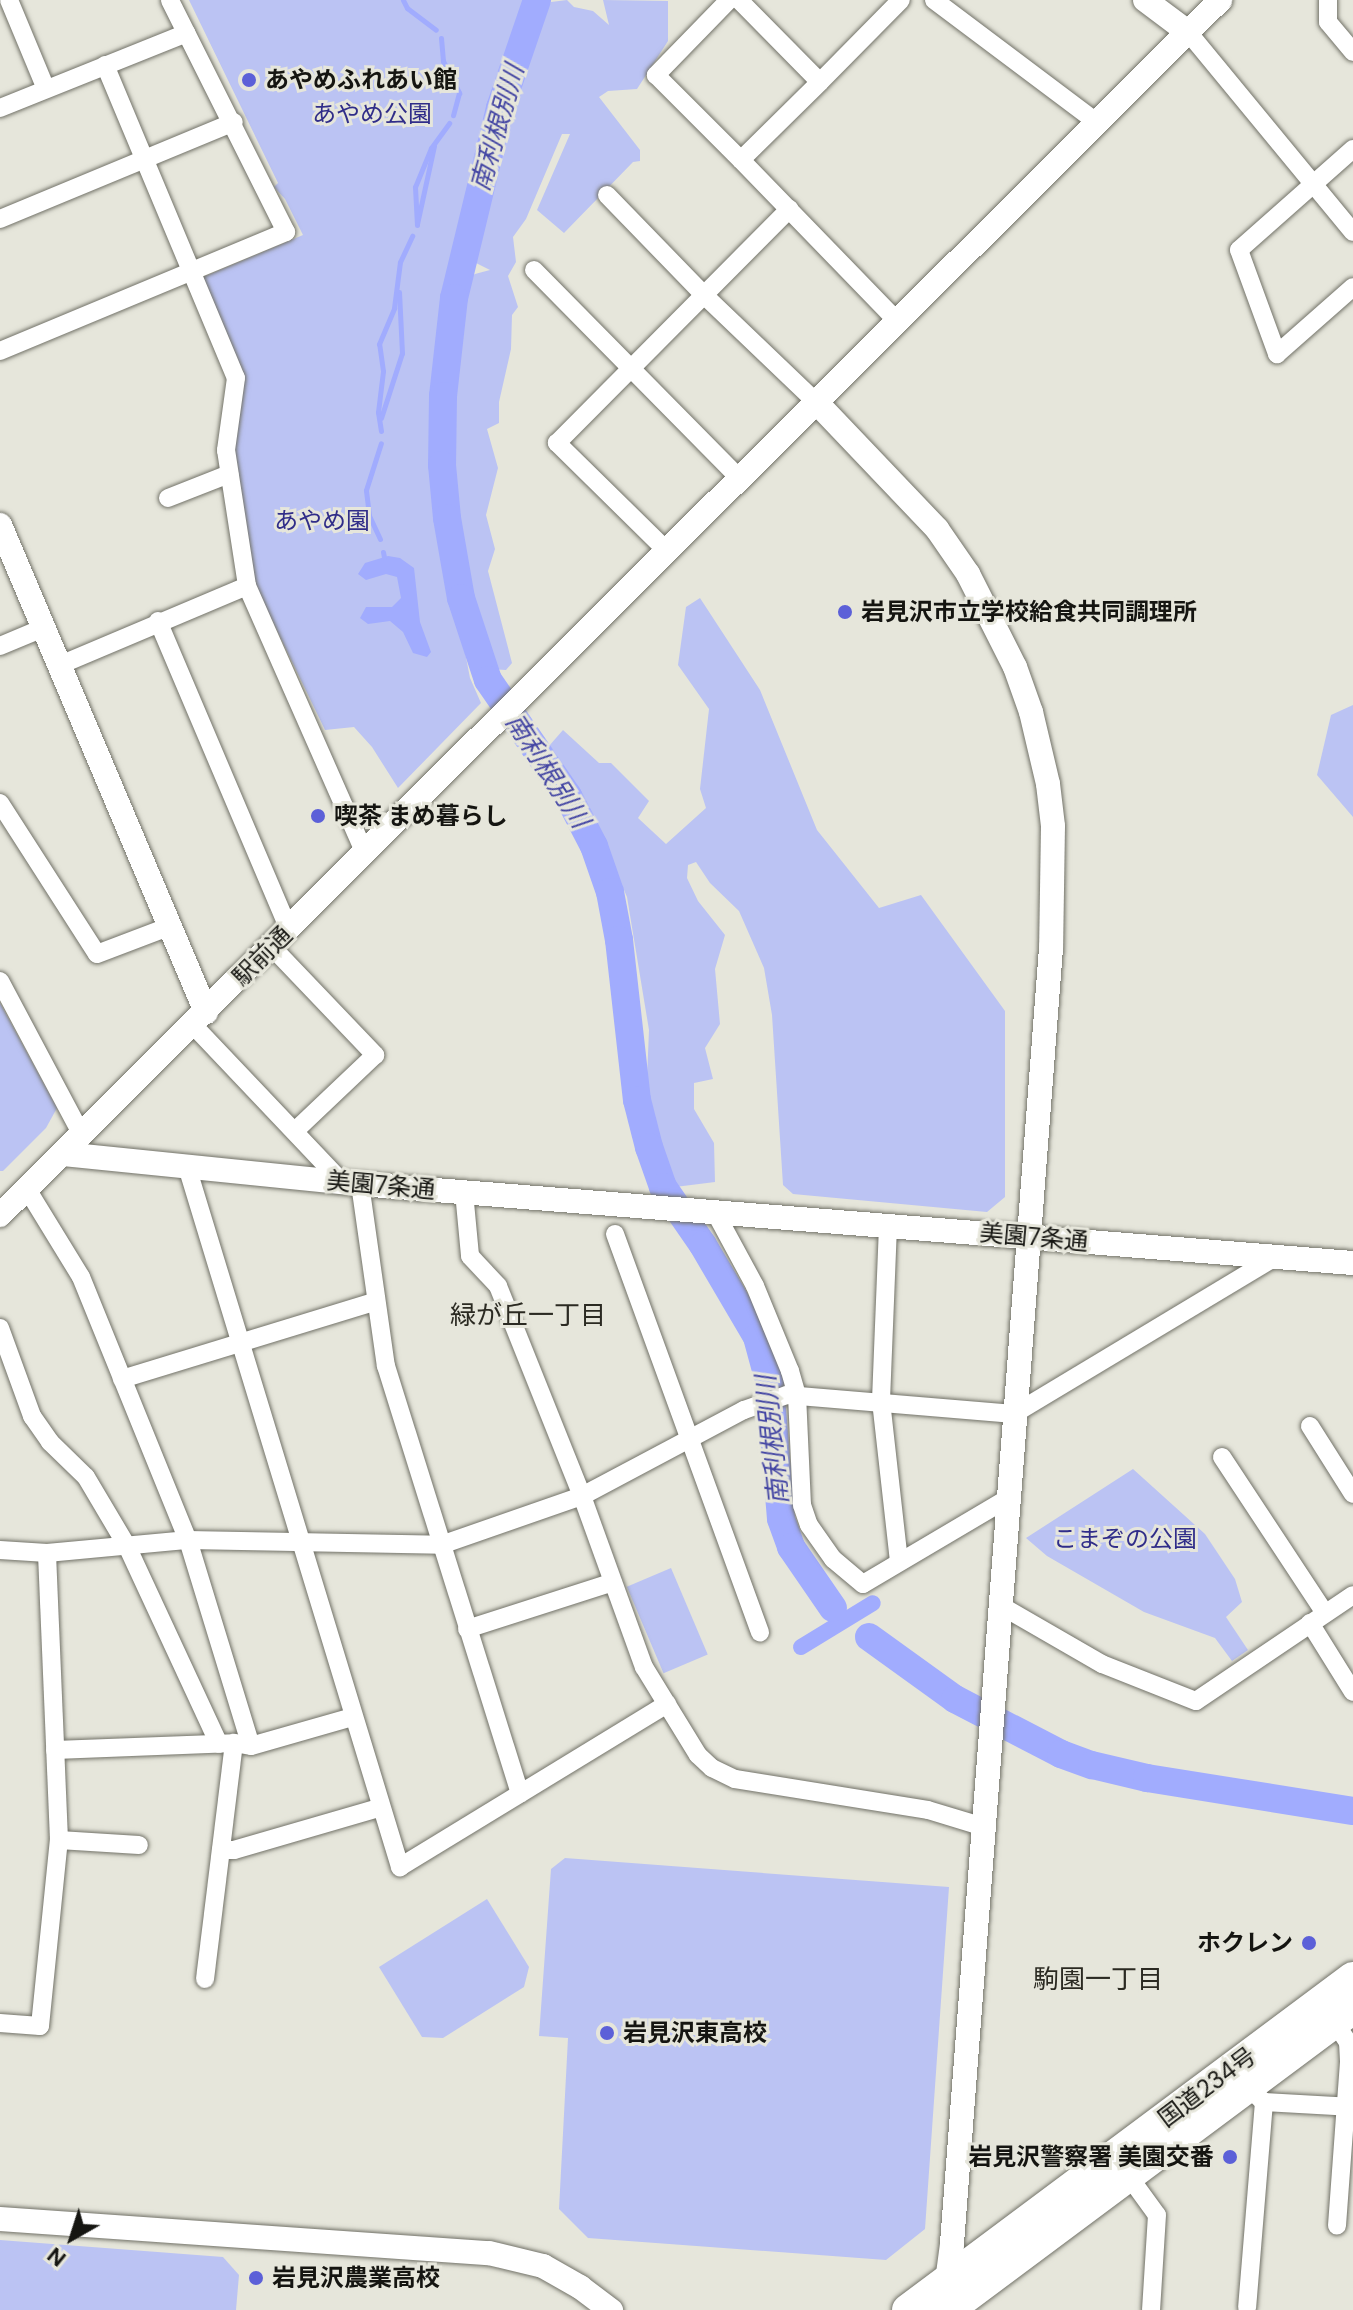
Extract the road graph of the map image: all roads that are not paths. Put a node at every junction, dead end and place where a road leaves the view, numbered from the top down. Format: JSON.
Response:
{"nodes":[{"id":1,"x":9,"y":0,"type":"edge"},
{"id":2,"x":170,"y":0,"type":"edge"},
{"id":3,"x":729,"y":0,"type":"edge"},
{"id":4,"x":739,"y":0,"type":"edge"},
{"id":5,"x":901,"y":0,"type":"edge"},
{"id":6,"x":934,"y":0,"type":"edge"},
{"id":7,"x":1145,"y":0,"type":"edge"},
{"id":8,"x":1220,"y":0,"type":"edge"},
{"id":9,"x":1328,"y":0,"type":"edge"},
{"id":10,"x":1188,"y":32,"type":"junction"},
{"id":11,"x":187,"y":33,"type":"junction"},
{"id":12,"x":1353,"y":52,"type":"edge"},
{"id":13,"x":105,"y":65,"type":"junction"},
{"id":14,"x":820,"y":82,"type":"junction"},
{"id":15,"x":46,"y":89,"type":"junction"},
{"id":16,"x":0,"y":108,"type":"edge"},
{"id":17,"x":234,"y":122,"type":"junction"},
{"id":18,"x":1098,"y":123,"type":"junction"},
{"id":19,"x":1353,"y":149,"type":"edge"},
{"id":20,"x":143,"y":159,"type":"junction"},
{"id":21,"x":741,"y":160,"type":"junction"},
{"id":22,"x":1312,"y":184,"type":"junction"},
{"id":23,"x":607,"y":195,"type":"dead end"},
{"id":24,"x":789,"y":209,"type":"junction"},
{"id":25,"x":0,"y":219,"type":"edge"},
{"id":26,"x":1353,"y":232,"type":"edge"},
{"id":27,"x":534,"y":270,"type":"dead end"},
{"id":28,"x":191,"y":273,"type":"junction"},
{"id":29,"x":1353,"y":287,"type":"edge"},
{"id":30,"x":704,"y":295,"type":"junction"},
{"id":31,"x":898,"y":322,"type":"junction"},
{"id":32,"x":0,"y":351,"type":"edge"},
{"id":33,"x":630,"y":370,"type":"junction"},
{"id":34,"x":818,"y":404,"type":"junction"},
{"id":35,"x":229,"y":474,"type":"junction"},
{"id":36,"x":741,"y":480,"type":"junction"},
{"id":37,"x":168,"y":498,"type":"dead end"},
{"id":38,"x":0,"y":525,"type":"edge"},
{"id":39,"x":668,"y":552,"type":"junction"},
{"id":40,"x":247,"y":586,"type":"junction"},
{"id":41,"x":158,"y":621,"type":"junction"},
{"id":42,"x":43,"y":628,"type":"junction"},
{"id":43,"x":0,"y":646,"type":"edge"},
{"id":44,"x":60,"y":665,"type":"junction"},
{"id":45,"x":0,"y":803,"type":"edge"},
{"id":46,"x":365,"y":854,"type":"junction"},
{"id":47,"x":168,"y":927,"type":"junction"},
{"id":48,"x":280,"y":938,"type":"junction"},
{"id":49,"x":0,"y":981,"type":"edge"},
{"id":50,"x":199,"y":1018,"type":"junction"},
{"id":51,"x":296,"y":1130,"type":"junction"},
{"id":52,"x":82,"y":1135,"type":"junction"},
{"id":53,"x":63,"y":1154,"type":"junction"},
{"id":54,"x":188,"y":1170,"type":"junction"},
{"id":55,"x":351,"y":1183,"type":"junction"},
{"id":56,"x":27,"y":1189,"type":"junction"},
{"id":57,"x":464,"y":1192,"type":"junction"},
{"id":58,"x":708,"y":1211,"type":"junction"},
{"id":59,"x":0,"y":1215,"type":"edge"},
{"id":60,"x":888,"y":1226,"type":"junction"},
{"id":61,"x":615,"y":1234,"type":"dead end"},
{"id":62,"x":1028,"y":1236,"type":"junction"},
{"id":63,"x":1275,"y":1257,"type":"junction"},
{"id":64,"x":1353,"y":1263,"type":"edge"},
{"id":65,"x":374,"y":1302,"type":"junction"},
{"id":66,"x":0,"y":1328,"type":"edge"},
{"id":67,"x":241,"y":1341,"type":"junction"},
{"id":68,"x":122,"y":1379,"type":"junction"},
{"id":69,"x":792,"y":1395,"type":"junction"},
{"id":70,"x":881,"y":1401,"type":"junction"},
{"id":71,"x":1014,"y":1414,"type":"junction"},
{"id":72,"x":1310,"y":1426,"type":"dead end"},
{"id":73,"x":688,"y":1438,"type":"junction"},
{"id":74,"x":1222,"y":1457,"type":"dead end"},
{"id":75,"x":1353,"y":1494,"type":"edge"},
{"id":76,"x":582,"y":1496,"type":"junction"},
{"id":77,"x":1007,"y":1499,"type":"junction"},
{"id":78,"x":188,"y":1540,"type":"junction"},
{"id":79,"x":301,"y":1543,"type":"junction"},
{"id":80,"x":441,"y":1545,"type":"junction"},
{"id":81,"x":127,"y":1546,"type":"junction"},
{"id":82,"x":0,"y":1550,"type":"edge"},
{"id":83,"x":47,"y":1553,"type":"junction"},
{"id":84,"x":899,"y":1562,"type":"junction"},
{"id":85,"x":613,"y":1582,"type":"junction"},
{"id":86,"x":1353,"y":1595,"type":"edge"},
{"id":87,"x":998,"y":1604,"type":"junction"},
{"id":88,"x":1318,"y":1618,"type":"junction"},
{"id":89,"x":467,"y":1629,"type":"junction"},
{"id":90,"x":760,"y":1632,"type":"dead end"},
{"id":91,"x":1353,"y":1692,"type":"edge"},
{"id":92,"x":667,"y":1704,"type":"junction"},
{"id":93,"x":353,"y":1717,"type":"junction"},
{"id":94,"x":235,"y":1744,"type":"junction"},
{"id":95,"x":55,"y":1750,"type":"junction"},
{"id":96,"x":520,"y":1794,"type":"junction"},
{"id":97,"x":379,"y":1808,"type":"junction"},
{"id":98,"x":984,"y":1827,"type":"junction"},
{"id":99,"x":59,"y":1840,"type":"junction"},
{"id":100,"x":139,"y":1845,"type":"dead end"},
{"id":101,"x":221,"y":1850,"type":"junction"},
{"id":102,"x":1353,"y":1978,"type":"edge"},
{"id":103,"x":205,"y":1979,"type":"dead end"},
{"id":104,"x":1336,"y":2011,"type":"edge"},
{"id":105,"x":0,"y":2023,"type":"edge"},
{"id":106,"x":1248,"y":2086,"type":"junction"},
{"id":107,"x":1349,"y":2107,"type":"edge"},
{"id":108,"x":1121,"y":2166,"type":"junction"},
{"id":109,"x":0,"y":2219,"type":"edge"},
{"id":110,"x":1337,"y":2226,"type":"dead end"},
{"id":111,"x":949,"y":2294,"type":"edge"},
{"id":112,"x":1247,"y":2307,"type":"dead end"},
{"id":113,"x":611,"y":2310,"type":"edge"},
{"id":114,"x":908,"y":2310,"type":"edge"},
{"id":115,"x":938,"y":2310,"type":"edge"},
{"id":116,"x":1151,"y":2310,"type":"edge"}],
"edges":[{"from":1,"to":15,"type":"street"},
{"from":2,"to":11,"type":"street"},
{"from":3,"to":21,"type":"street"},
{"from":4,"to":14,"type":"street"},
{"from":5,"to":14,"type":"street"},
{"from":6,"to":18,"type":"street"},
{"from":7,"to":10,"type":"street"},
{"from":8,"to":10,"type":"street","name":"駅前通"},
{"from":9,"to":12,"type":"street"},
{"from":10,"to":18,"type":"street","name":"駅前通"},
{"from":10,"to":22,"type":"street"},
{"from":11,"to":13,"type":"street"},
{"from":11,"to":17,"type":"street"},
{"from":13,"to":15,"type":"street"},
{"from":13,"to":20,"type":"street"},
{"from":14,"to":21,"type":"street"},
{"from":15,"to":16,"type":"street"},
{"from":17,"to":20,"type":"street"},
{"from":17,"to":28,"type":"street"},
{"from":18,"to":31,"type":"street","name":"駅前通"},
{"from":19,"to":22,"type":"street"},
{"from":20,"to":25,"type":"street"},
{"from":20,"to":28,"type":"street"},
{"from":21,"to":24,"type":"street"},
{"from":22,"to":26,"type":"street"},
{"from":22,"to":29,"type":"street"},
{"from":23,"to":30,"type":"street"},
{"from":24,"to":30,"type":"street"},
{"from":24,"to":31,"type":"street"},
{"from":27,"to":33,"type":"street"},
{"from":28,"to":32,"type":"street"},
{"from":28,"to":35,"type":"street"},
{"from":30,"to":33,"type":"street"},
{"from":30,"to":34,"type":"street"},
{"from":31,"to":34,"type":"street","name":"駅前通"},
{"from":33,"to":36,"type":"street"},
{"from":33,"to":39,"type":"street"},
{"from":34,"to":36,"type":"street","name":"駅前通"},
{"from":34,"to":62,"type":"street"},
{"from":35,"to":37,"type":"street"},
{"from":35,"to":40,"type":"street"},
{"from":36,"to":39,"type":"street","name":"駅前通"},
{"from":38,"to":42,"type":"street"},
{"from":39,"to":46,"type":"street","name":"駅前通"},
{"from":40,"to":41,"type":"street"},
{"from":40,"to":46,"type":"street"},
{"from":41,"to":44,"type":"street"},
{"from":41,"to":48,"type":"street"},
{"from":42,"to":43,"type":"street"},
{"from":42,"to":44,"type":"street"},
{"from":44,"to":47,"type":"street"},
{"from":45,"to":47,"type":"street"},
{"from":46,"to":48,"type":"street","name":"駅前通"},
{"from":47,"to":50,"type":"street"},
{"from":48,"to":50,"type":"street","name":"駅前通"},
{"from":48,"to":51,"type":"street"},
{"from":49,"to":52,"type":"street"},
{"from":50,"to":51,"type":"street"},
{"from":50,"to":52,"type":"street","name":"駅前通"},
{"from":51,"to":55,"type":"street"},
{"from":52,"to":53,"type":"street","name":"駅前通"},
{"from":53,"to":54,"type":"street","name":"美園7条通"},
{"from":53,"to":56,"type":"street","name":"駅前通"},
{"from":54,"to":55,"type":"street","name":"美園7条通"},
{"from":54,"to":67,"type":"street"},
{"from":55,"to":57,"type":"street","name":"美園7条通"},
{"from":55,"to":65,"type":"street"},
{"from":56,"to":59,"type":"street","name":"駅前通"},
{"from":56,"to":68,"type":"street"},
{"from":57,"to":58,"type":"street","name":"美園7条通"},
{"from":57,"to":76,"type":"street"},
{"from":58,"to":60,"type":"street","name":"美園7条通"},
{"from":58,"to":69,"type":"street"},
{"from":60,"to":62,"type":"street","name":"美園7条通"},
{"from":60,"to":70,"type":"street"},
{"from":61,"to":73,"type":"street"},
{"from":62,"to":63,"type":"street","name":"美園7条通"},
{"from":62,"to":71,"type":"street"},
{"from":63,"to":64,"type":"street","name":"美園7条通"},
{"from":63,"to":71,"type":"street"},
{"from":65,"to":67,"type":"street"},
{"from":65,"to":80,"type":"street"},
{"from":66,"to":81,"type":"street"},
{"from":67,"to":68,"type":"street"},
{"from":67,"to":79,"type":"street"},
{"from":68,"to":78,"type":"street"},
{"from":69,"to":70,"type":"street"},
{"from":69,"to":73,"type":"street"},
{"from":69,"to":84,"type":"street"},
{"from":70,"to":71,"type":"street"},
{"from":70,"to":84,"type":"street"},
{"from":71,"to":77,"type":"street"},
{"from":72,"to":75,"type":"street"},
{"from":73,"to":76,"type":"street"},
{"from":73,"to":90,"type":"street"},
{"from":74,"to":88,"type":"street"},
{"from":76,"to":80,"type":"street"},
{"from":76,"to":85,"type":"street"},
{"from":77,"to":84,"type":"street"},
{"from":77,"to":87,"type":"street"},
{"from":78,"to":79,"type":"street"},
{"from":78,"to":81,"type":"street"},
{"from":78,"to":94,"type":"street"},
{"from":79,"to":80,"type":"street"},
{"from":79,"to":93,"type":"street"},
{"from":80,"to":89,"type":"street"},
{"from":81,"to":83,"type":"street"},
{"from":81,"to":94,"type":"street"},
{"from":82,"to":83,"type":"street"},
{"from":83,"to":95,"type":"street"},
{"from":85,"to":89,"type":"street"},
{"from":85,"to":92,"type":"street"},
{"from":86,"to":88,"type":"street"},
{"from":87,"to":88,"type":"street"},
{"from":87,"to":98,"type":"street"},
{"from":88,"to":91,"type":"street"},
{"from":89,"to":96,"type":"street"},
{"from":92,"to":96,"type":"street"},
{"from":92,"to":98,"type":"street"},
{"from":93,"to":94,"type":"street"},
{"from":93,"to":97,"type":"street"},
{"from":94,"to":95,"type":"street"},
{"from":94,"to":101,"type":"street"},
{"from":95,"to":99,"type":"street"},
{"from":96,"to":97,"type":"street"},
{"from":97,"to":101,"type":"street"},
{"from":98,"to":111,"type":"street"},
{"from":99,"to":100,"type":"street"},
{"from":99,"to":105,"type":"street"},
{"from":101,"to":103,"type":"street"},
{"from":102,"to":104,"type":"highway","name":"国道234号"},
{"from":104,"to":106,"type":"highway","name":"国道234号"},
{"from":104,"to":107,"type":"street"},
{"from":106,"to":107,"type":"street"},
{"from":106,"to":108,"type":"highway","name":"国道234号"},
{"from":106,"to":112,"type":"street"},
{"from":107,"to":110,"type":"street"},
{"from":108,"to":111,"type":"highway","name":"国道234号"},
{"from":108,"to":116,"type":"street"},
{"from":109,"to":113,"type":"street"},
{"from":111,"to":114,"type":"highway","name":"国道234号"},
{"from":111,"to":115,"type":"street"}]}
